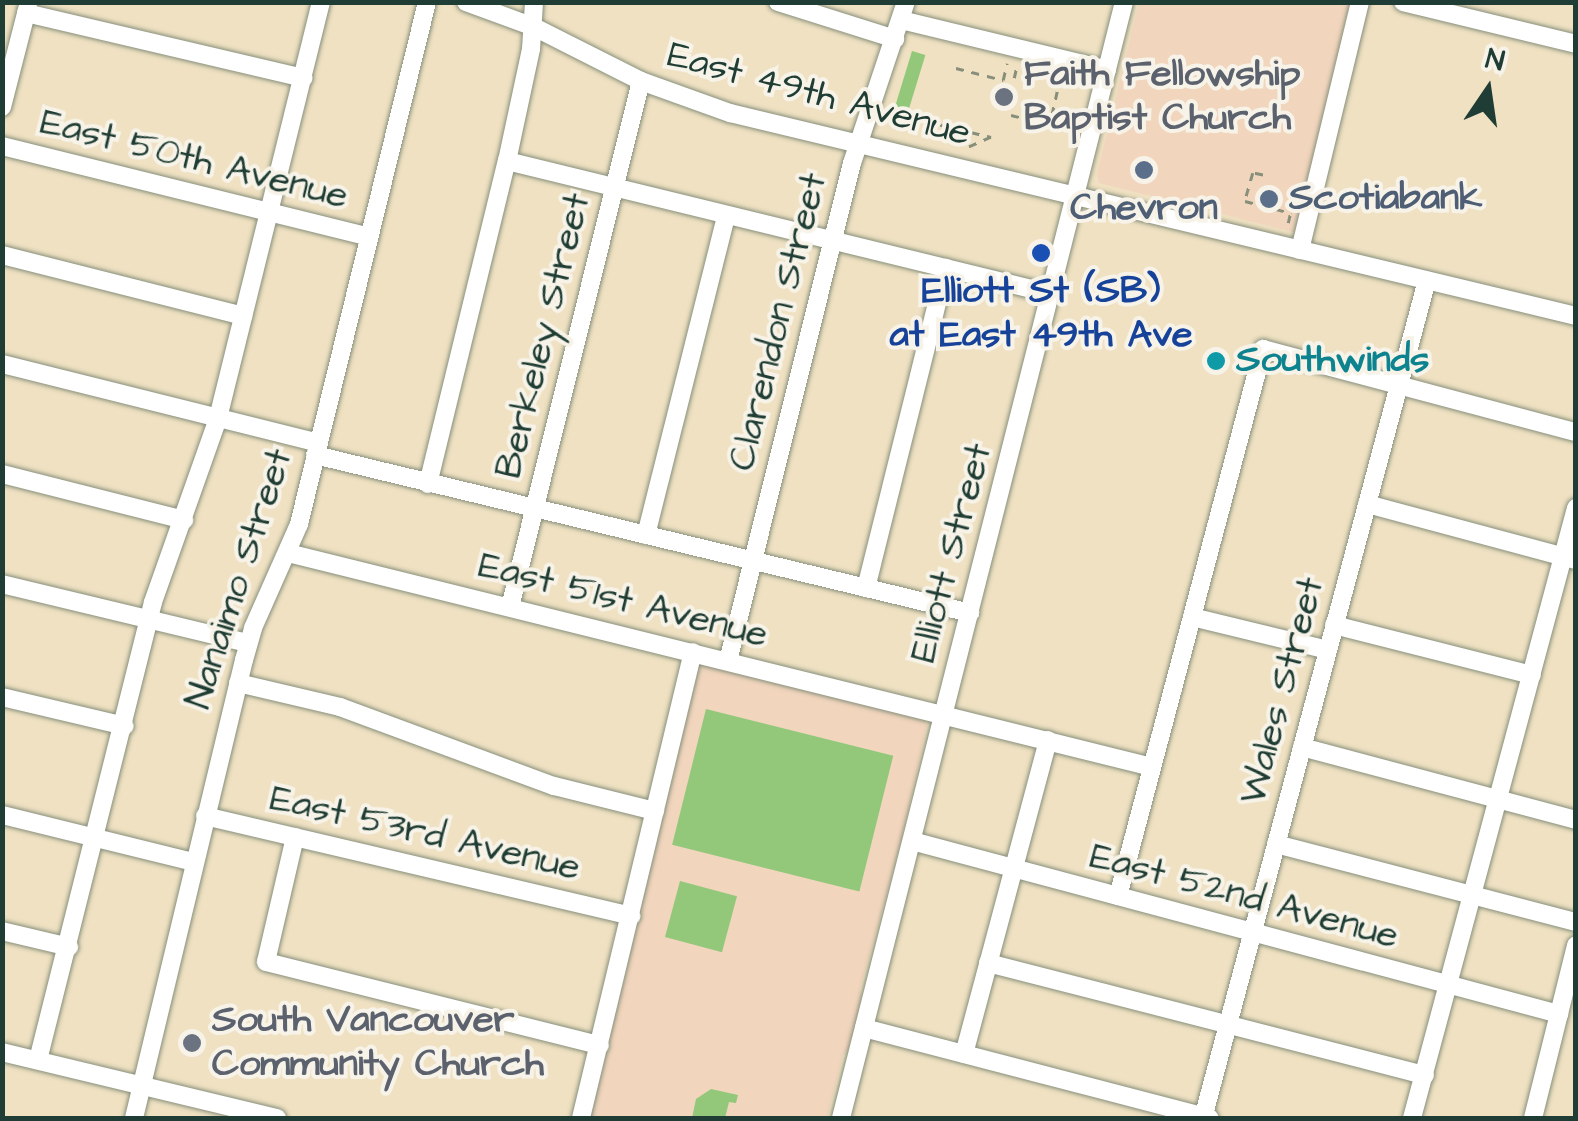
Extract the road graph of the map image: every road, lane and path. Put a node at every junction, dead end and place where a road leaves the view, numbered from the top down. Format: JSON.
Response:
{"nodes":[{"id":1,"x":321,"y":2,"type":"edge"},
{"id":2,"x":427,"y":2,"type":"edge"},
{"id":3,"x":466,"y":2,"type":"edge"},
{"id":4,"x":534,"y":2,"type":"edge"},
{"id":5,"x":778,"y":2,"type":"edge"},
{"id":6,"x":1124,"y":2,"type":"edge"},
{"id":7,"x":1360,"y":2,"type":"edge"},
{"id":8,"x":1403,"y":2,"type":"edge"},
{"id":9,"x":28,"y":8,"type":"edge"},
{"id":10,"x":903,"y":11,"type":"edge"},
{"id":11,"x":534,"y":26,"type":"junction"},
{"id":12,"x":894,"y":38,"type":"junction"},
{"id":13,"x":1575,"y":44,"type":"edge"},
{"id":14,"x":1017,"y":64,"type":"dead end"},
{"id":15,"x":956,"y":68,"type":"dead end"},
{"id":16,"x":1032,"y":68,"type":"dead end"},
{"id":17,"x":1006,"y":70,"type":"dead end"},
{"id":18,"x":1107,"y":70,"type":"junction"},
{"id":19,"x":1047,"y":71,"type":"dead end"},
{"id":20,"x":303,"y":78,"type":"junction"},
{"id":21,"x":641,"y":81,"type":"junction"},
{"id":22,"x":2,"y":107,"type":"edge"},
{"id":23,"x":1011,"y":115,"type":"dead end"},
{"id":24,"x":925,"y":121,"type":"dead end"},
{"id":25,"x":859,"y":143,"type":"junction"},
{"id":26,"x":2,"y":146,"type":"edge"},
{"id":27,"x":969,"y":147,"type":"dead end"},
{"id":28,"x":507,"y":162,"type":"junction"},
{"id":29,"x":1264,"y":175,"type":"dead end"},
{"id":30,"x":614,"y":189,"type":"junction"},
{"id":31,"x":1076,"y":194,"type":"junction"},
{"id":32,"x":268,"y":212,"type":"junction"},
{"id":33,"x":1290,"y":213,"type":"junction"},
{"id":34,"x":1302,"y":216,"type":"dead end"},
{"id":35,"x":726,"y":217,"type":"junction"},
{"id":36,"x":1288,"y":223,"type":"dead end"},
{"id":37,"x":369,"y":237,"type":"junction"},
{"id":38,"x":833,"y":241,"type":"junction"},
{"id":39,"x":1300,"y":250,"type":"junction"},
{"id":40,"x":2,"y":254,"type":"edge"},
{"id":41,"x":946,"y":268,"type":"junction"},
{"id":42,"x":1427,"y":280,"type":"junction"},
{"id":43,"x":1052,"y":294,"type":"junction"},
{"id":44,"x":243,"y":316,"type":"junction"},
{"id":45,"x":1576,"y":316,"type":"edge"},
{"id":46,"x":2,"y":364,"type":"edge"},
{"id":47,"x":1399,"y":386,"type":"junction"},
{"id":48,"x":218,"y":418,"type":"junction"},
{"id":49,"x":1576,"y":432,"type":"edge"},
{"id":50,"x":316,"y":449,"type":"junction"},
{"id":51,"x":2,"y":474,"type":"edge"},
{"id":52,"x":428,"y":484,"type":"junction"},
{"id":53,"x":1367,"y":504,"type":"junction"},
{"id":54,"x":535,"y":508,"type":"junction"},
{"id":55,"x":1576,"y":508,"type":"edge"},
{"id":56,"x":184,"y":520,"type":"junction"},
{"id":57,"x":646,"y":535,"type":"junction"},
{"id":58,"x":288,"y":554,"type":"junction"},
{"id":59,"x":1569,"y":558,"type":"edge"},
{"id":60,"x":753,"y":561,"type":"junction"},
{"id":61,"x":2,"y":584,"type":"edge"},
{"id":62,"x":866,"y":588,"type":"junction"},
{"id":63,"x":510,"y":607,"type":"junction"},
{"id":64,"x":970,"y":613,"type":"junction"},
{"id":65,"x":1192,"y":616,"type":"junction"},
{"id":66,"x":149,"y":620,"type":"junction"},
{"id":67,"x":1334,"y":625,"type":"junction"},
{"id":68,"x":248,"y":644,"type":"junction"},
{"id":69,"x":1328,"y":650,"type":"junction"},
{"id":70,"x":693,"y":652,"type":"junction"},
{"id":71,"x":728,"y":661,"type":"junction"},
{"id":72,"x":1532,"y":675,"type":"junction"},
{"id":73,"x":238,"y":683,"type":"junction"},
{"id":74,"x":2,"y":697,"type":"edge"},
{"id":75,"x":944,"y":713,"type":"junction"},
{"id":76,"x":125,"y":726,"type":"junction"},
{"id":77,"x":1048,"y":740,"type":"junction"},
{"id":78,"x":1302,"y":747,"type":"junction"},
{"id":79,"x":1152,"y":767,"type":"junction"},
{"id":80,"x":1498,"y":799,"type":"junction"},
{"id":81,"x":655,"y":811,"type":"junction"},
{"id":82,"x":2,"y":815,"type":"edge"},
{"id":83,"x":205,"y":816,"type":"junction"},
{"id":84,"x":1576,"y":820,"type":"edge"},
{"id":85,"x":295,"y":837,"type":"junction"},
{"id":86,"x":97,"y":838,"type":"junction"},
{"id":87,"x":912,"y":842,"type":"junction"},
{"id":88,"x":1276,"y":844,"type":"junction"},
{"id":89,"x":194,"y":862,"type":"junction"},
{"id":90,"x":1013,"y":870,"type":"junction"},
{"id":91,"x":1118,"y":896,"type":"junction"},
{"id":92,"x":1472,"y":896,"type":"junction"},
{"id":93,"x":631,"y":916,"type":"junction"},
{"id":94,"x":1576,"y":922,"type":"edge"},
{"id":95,"x":2,"y":931,"type":"edge"},
{"id":96,"x":1253,"y":932,"type":"junction"},
{"id":97,"x":1576,"y":945,"type":"edge"},
{"id":98,"x":70,"y":948,"type":"junction"},
{"id":99,"x":988,"y":963,"type":"junction"},
{"id":100,"x":1448,"y":985,"type":"junction"},
{"id":101,"x":1559,"y":1014,"type":"junction"},
{"id":102,"x":1228,"y":1024,"type":"junction"},
{"id":103,"x":864,"y":1028,"type":"junction"},
{"id":104,"x":600,"y":1046,"type":"junction"},
{"id":105,"x":2,"y":1052,"type":"edge"},
{"id":106,"x":964,"y":1054,"type":"junction"},
{"id":107,"x":38,"y":1060,"type":"junction"},
{"id":108,"x":1424,"y":1076,"type":"junction"},
{"id":109,"x":142,"y":1086,"type":"junction"},
{"id":110,"x":134,"y":1118,"type":"edge"},
{"id":111,"x":278,"y":1118,"type":"edge"},
{"id":112,"x":581,"y":1118,"type":"edge"},
{"id":113,"x":841,"y":1118,"type":"edge"},
{"id":114,"x":1205,"y":1118,"type":"edge"},
{"id":115,"x":1412,"y":1118,"type":"edge"},
{"id":116,"x":1532,"y":1118,"type":"edge"}],
"edges":[{"from":1,"to":20,"type":"street"},
{"from":2,"to":37,"type":"street","name":"Nanaimo Street"},
{"from":3,"to":11,"type":"street","name":"East 49th Avenue"},
{"from":4,"to":11,"type":"street"},
{"from":5,"to":12,"type":"street"},
{"from":6,"to":18,"type":"street","name":"Elliott Street"},
{"from":7,"to":39,"type":"street"},
{"from":8,"to":13,"type":"street"},
{"from":9,"to":20,"type":"street"},
{"from":9,"to":22,"type":"street"},
{"from":10,"to":12,"type":"street","name":"Clarendon Street"},
{"from":10,"to":18,"type":"street"},
{"from":11,"to":21,"type":"street","name":"East 49th Avenue"},
{"from":11,"to":28,"type":"street"},
{"from":12,"to":25,"type":"street","name":"Clarendon Street"},
{"from":14,"to":16,"type":"path"},
{"from":15,"to":17,"type":"path"},
{"from":18,"to":31,"type":"street","name":"Elliott Street"},
{"from":19,"to":23,"type":"path"},
{"from":20,"to":32,"type":"street"},
{"from":21,"to":25,"type":"street","name":"East 49th Avenue"},
{"from":21,"to":30,"type":"street","name":"Berkeley Street"},
{"from":24,"to":27,"type":"path"},
{"from":25,"to":31,"type":"street","name":"East 49th Avenue"},
{"from":25,"to":38,"type":"street","name":"Clarendon Street"},
{"from":26,"to":32,"type":"street","name":"East 50th Avenue"},
{"from":28,"to":30,"type":"street"},
{"from":28,"to":52,"type":"street"},
{"from":29,"to":33,"type":"path"},
{"from":30,"to":35,"type":"street"},
{"from":30,"to":54,"type":"street","name":"Berkeley Street"},
{"from":31,"to":39,"type":"street","name":"East 49th Avenue"},
{"from":31,"to":43,"type":"street","name":"Elliott Street"},
{"from":32,"to":37,"type":"street","name":"East 50th Avenue"},
{"from":32,"to":44,"type":"street"},
{"from":33,"to":34,"type":"path"},
{"from":33,"to":36,"type":"path"},
{"from":35,"to":38,"type":"street"},
{"from":35,"to":57,"type":"street"},
{"from":37,"to":50,"type":"street","name":"Nanaimo Street"},
{"from":38,"to":41,"type":"street"},
{"from":38,"to":60,"type":"street","name":"Clarendon Street"},
{"from":39,"to":42,"type":"street","name":"East 49th Avenue"},
{"from":40,"to":44,"type":"street"},
{"from":41,"to":43,"type":"street"},
{"from":41,"to":62,"type":"street"},
{"from":42,"to":45,"type":"street","name":"East 49th Avenue"},
{"from":42,"to":47,"type":"street","name":"Wales Street"},
{"from":43,"to":64,"type":"street","name":"Elliott Street"},
{"from":44,"to":48,"type":"street"},
{"from":46,"to":48,"type":"street"},
{"from":47,"to":49,"type":"street"},
{"from":47,"to":53,"type":"street","name":"Wales Street"},
{"from":47,"to":65,"type":"street"},
{"from":48,"to":50,"type":"street"},
{"from":48,"to":56,"type":"street"},
{"from":50,"to":52,"type":"street"},
{"from":50,"to":58,"type":"street","name":"Nanaimo Street"},
{"from":51,"to":56,"type":"street"},
{"from":52,"to":54,"type":"street"},
{"from":53,"to":59,"type":"street"},
{"from":53,"to":67,"type":"street","name":"Wales Street"},
{"from":54,"to":57,"type":"street"},
{"from":54,"to":63,"type":"street","name":"Berkeley Street"},
{"from":55,"to":59,"type":"street"},
{"from":56,"to":66,"type":"street"},
{"from":57,"to":60,"type":"street"},
{"from":58,"to":63,"type":"street","name":"East 51st Avenue"},
{"from":58,"to":68,"type":"street","name":"Nanaimo Street"},
{"from":59,"to":72,"type":"street"},
{"from":60,"to":62,"type":"street"},
{"from":60,"to":71,"type":"street","name":"Clarendon Street"},
{"from":61,"to":66,"type":"street"},
{"from":62,"to":64,"type":"street"},
{"from":63,"to":70,"type":"street","name":"East 51st Avenue"},
{"from":64,"to":75,"type":"street","name":"Elliott Street"},
{"from":65,"to":69,"type":"street"},
{"from":65,"to":79,"type":"street"},
{"from":66,"to":68,"type":"street"},
{"from":66,"to":76,"type":"street"},
{"from":67,"to":69,"type":"street","name":"Wales Street"},
{"from":67,"to":72,"type":"street"},
{"from":68,"to":73,"type":"street","name":"Nanaimo Street"},
{"from":69,"to":78,"type":"street","name":"Wales Street"},
{"from":70,"to":71,"type":"street","name":"East 51st Avenue"},
{"from":70,"to":81,"type":"street"},
{"from":71,"to":75,"type":"street","name":"East 51st Avenue"},
{"from":72,"to":80,"type":"street"},
{"from":73,"to":81,"type":"street"},
{"from":73,"to":83,"type":"street","name":"Nanaimo Street"},
{"from":74,"to":76,"type":"street"},
{"from":75,"to":77,"type":"street","name":"East 51st Avenue"},
{"from":75,"to":87,"type":"street","name":"Elliott Street"},
{"from":76,"to":86,"type":"street"},
{"from":77,"to":79,"type":"street","name":"East 51st Avenue"},
{"from":77,"to":90,"type":"street"},
{"from":78,"to":80,"type":"street"},
{"from":78,"to":88,"type":"street","name":"Wales Street"},
{"from":79,"to":91,"type":"street"},
{"from":80,"to":84,"type":"street"},
{"from":80,"to":92,"type":"street"},
{"from":81,"to":93,"type":"street"},
{"from":82,"to":86,"type":"street"},
{"from":83,"to":85,"type":"street","name":"East 53rd Avenue"},
{"from":83,"to":89,"type":"street","name":"Nanaimo Street"},
{"from":85,"to":93,"type":"street","name":"East 53rd Avenue"},
{"from":85,"to":104,"type":"street"},
{"from":86,"to":89,"type":"street"},
{"from":86,"to":98,"type":"street"},
{"from":87,"to":90,"type":"street","name":"East 52nd Avenue"},
{"from":87,"to":103,"type":"street","name":"Elliott Street"},
{"from":88,"to":92,"type":"street"},
{"from":88,"to":96,"type":"street","name":"Wales Street"},
{"from":89,"to":109,"type":"street","name":"Nanaimo Street"},
{"from":90,"to":91,"type":"street","name":"East 52nd Avenue"},
{"from":90,"to":99,"type":"street"},
{"from":91,"to":96,"type":"street","name":"East 52nd Avenue"},
{"from":92,"to":94,"type":"street"},
{"from":92,"to":100,"type":"street"},
{"from":93,"to":104,"type":"street"},
{"from":95,"to":98,"type":"street"},
{"from":96,"to":100,"type":"street","name":"East 52nd Avenue"},
{"from":96,"to":102,"type":"street","name":"Wales Street"},
{"from":97,"to":101,"type":"street"},
{"from":98,"to":107,"type":"street"},
{"from":99,"to":102,"type":"street"},
{"from":99,"to":106,"type":"street"},
{"from":100,"to":101,"type":"street","name":"East 52nd Avenue"},
{"from":100,"to":108,"type":"street"},
{"from":101,"to":116,"type":"street"},
{"from":102,"to":108,"type":"street"},
{"from":102,"to":114,"type":"street","name":"Wales Street"},
{"from":103,"to":106,"type":"street"},
{"from":103,"to":113,"type":"street","name":"Elliott Street"},
{"from":104,"to":112,"type":"street"},
{"from":105,"to":107,"type":"street"},
{"from":106,"to":114,"type":"street"},
{"from":107,"to":109,"type":"street"},
{"from":108,"to":115,"type":"street"},
{"from":109,"to":110,"type":"street","name":"Nanaimo Street"},
{"from":109,"to":111,"type":"street"}]}
